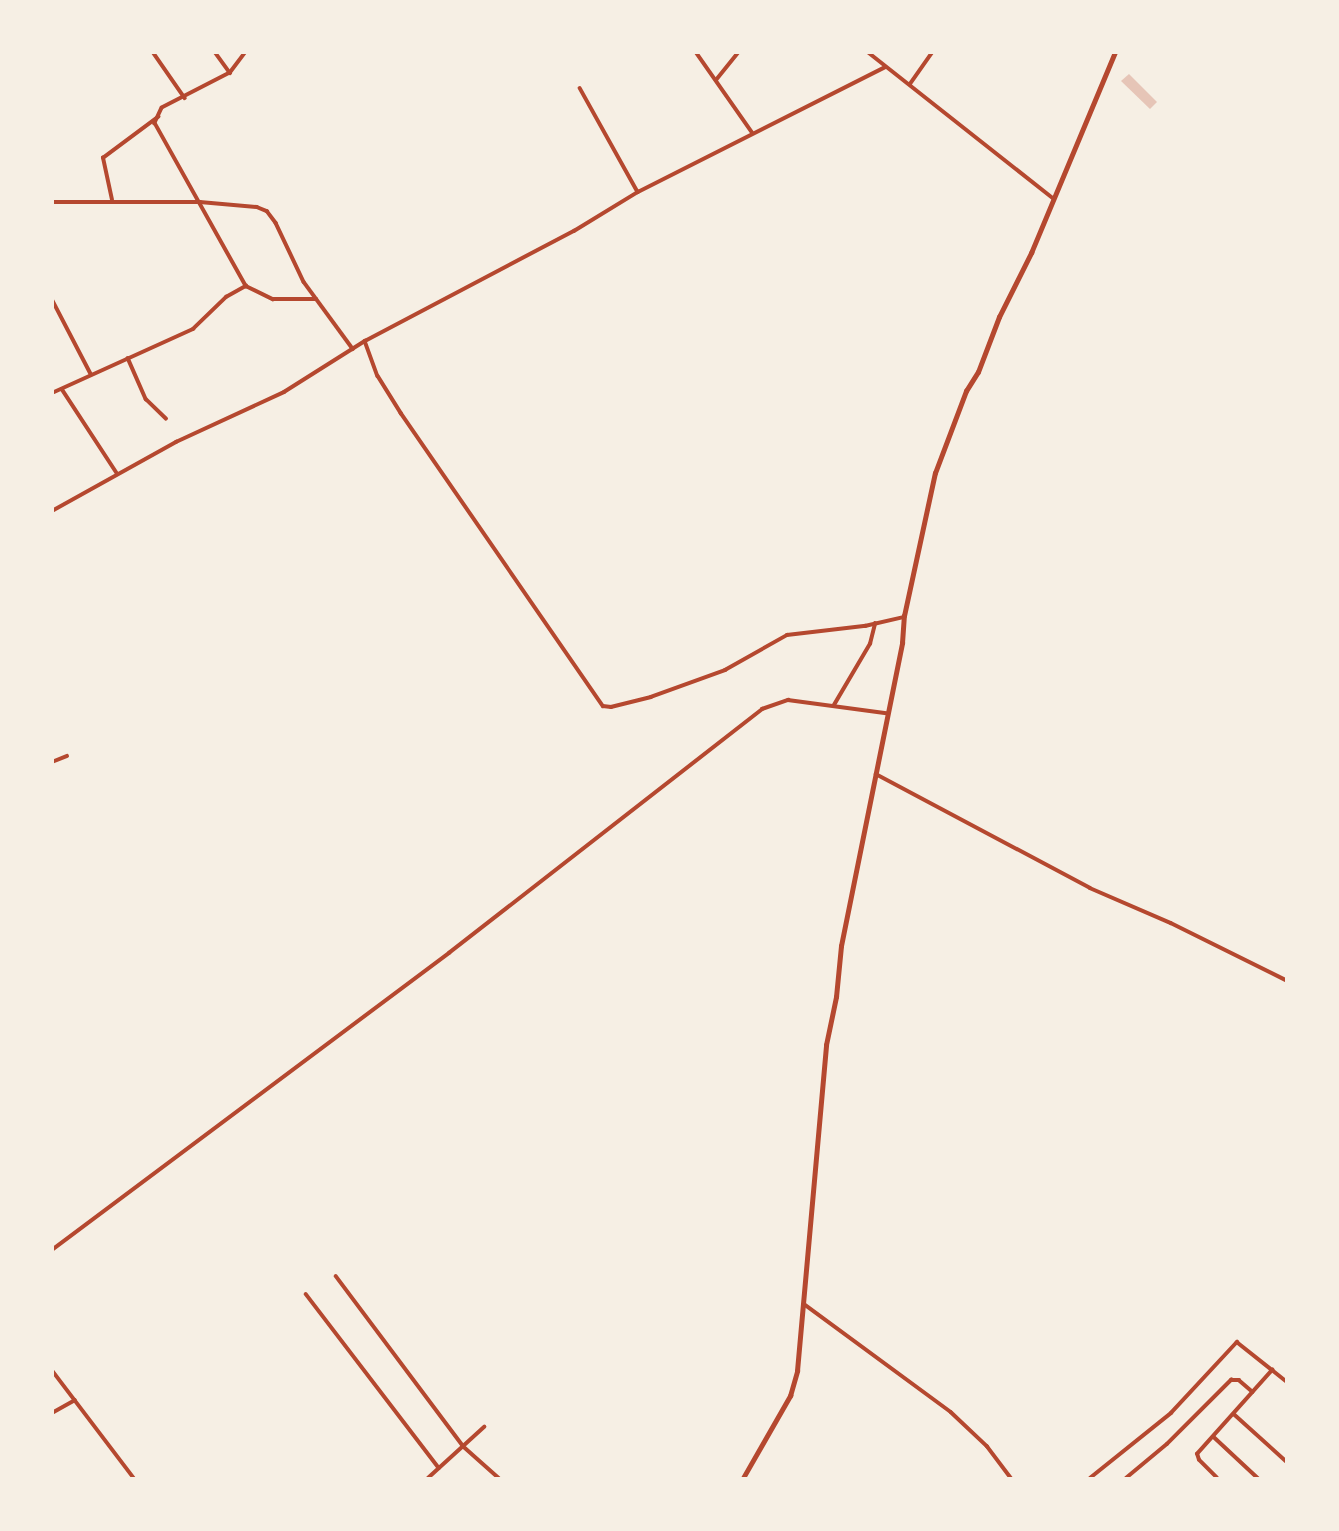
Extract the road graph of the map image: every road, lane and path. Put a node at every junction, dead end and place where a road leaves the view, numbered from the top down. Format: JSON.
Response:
{"nodes":[{"id":1,"x":153,"y":52,"type":"edge"},
{"id":2,"x":215,"y":52,"type":"edge"},
{"id":3,"x":246,"y":52,"type":"edge"},
{"id":4,"x":696,"y":52,"type":"edge"},
{"id":5,"x":739,"y":52,"type":"edge"},
{"id":6,"x":868,"y":52,"type":"edge"},
{"id":7,"x":932,"y":52,"type":"edge"},
{"id":8,"x":1115,"y":52,"type":"edge"},
{"id":9,"x":885,"y":67,"type":"junction"},
{"id":10,"x":230,"y":73,"type":"junction"},
{"id":11,"x":716,"y":80,"type":"junction"},
{"id":12,"x":910,"y":84,"type":"junction"},
{"id":13,"x":580,"y":88,"type":"dead end"},
{"id":14,"x":185,"y":98,"type":"junction"},
{"id":15,"x":160,"y":116,"type":"junction"},
{"id":16,"x":752,"y":132,"type":"junction"},
{"id":17,"x":638,"y":192,"type":"junction"},
{"id":18,"x":1054,"y":199,"type":"junction"},
{"id":19,"x":112,"y":200,"type":"junction"},
{"id":20,"x":52,"y":202,"type":"edge"},
{"id":21,"x":200,"y":202,"type":"junction"},
{"id":22,"x":246,"y":286,"type":"junction"},
{"id":23,"x":53,"y":299,"type":"edge"},
{"id":24,"x":316,"y":299,"type":"junction"},
{"id":25,"x":365,"y":341,"type":"junction"},
{"id":26,"x":353,"y":349,"type":"junction"},
{"id":27,"x":128,"y":358,"type":"junction"},
{"id":28,"x":91,"y":374,"type":"junction"},
{"id":29,"x":62,"y":389,"type":"junction"},
{"id":30,"x":52,"y":393,"type":"edge"},
{"id":31,"x":166,"y":418,"type":"dead end"},
{"id":32,"x":117,"y":473,"type":"junction"},
{"id":33,"x":52,"y":510,"type":"edge"},
{"id":34,"x":904,"y":616,"type":"junction"},
{"id":35,"x":875,"y":624,"type":"junction"},
{"id":36,"x":834,"y":705,"type":"junction"},
{"id":37,"x":886,"y":713,"type":"junction"},
{"id":38,"x":67,"y":757,"type":"dead end"},
{"id":39,"x":52,"y":762,"type":"edge"},
{"id":40,"x":876,"y":774,"type":"junction"},
{"id":41,"x":1286,"y":980,"type":"edge"},
{"id":42,"x":52,"y":1250,"type":"edge"},
{"id":43,"x":336,"y":1276,"type":"dead end"},
{"id":44,"x":306,"y":1294,"type":"dead end"},
{"id":45,"x":804,"y":1304,"type":"junction"},
{"id":46,"x":52,"y":1370,"type":"edge"},
{"id":47,"x":1272,"y":1370,"type":"junction"},
{"id":48,"x":1286,"y":1381,"type":"edge"},
{"id":49,"x":1253,"y":1392,"type":"junction"},
{"id":50,"x":75,"y":1399,"type":"junction"},
{"id":51,"x":52,"y":1413,"type":"edge"},
{"id":52,"x":1234,"y":1414,"type":"junction"},
{"id":53,"x":484,"y":1427,"type":"dead end"},
{"id":54,"x":1213,"y":1436,"type":"junction"},
{"id":55,"x":463,"y":1446,"type":"junction"},
{"id":56,"x":1286,"y":1461,"type":"edge"},
{"id":57,"x":439,"y":1468,"type":"junction"},
{"id":58,"x":134,"y":1479,"type":"edge"},
{"id":59,"x":428,"y":1479,"type":"edge"},
{"id":60,"x":499,"y":1479,"type":"edge"},
{"id":61,"x":743,"y":1479,"type":"edge"},
{"id":62,"x":1011,"y":1479,"type":"edge"},
{"id":63,"x":1090,"y":1479,"type":"edge"},
{"id":64,"x":1126,"y":1479,"type":"edge"},
{"id":65,"x":1217,"y":1479,"type":"edge"},
{"id":66,"x":1258,"y":1479,"type":"edge"}],
"edges":[{"from":1,"to":14,"type":"street"},
{"from":2,"to":10,"type":"street"},
{"from":3,"to":10,"type":"street"},
{"from":4,"to":11,"type":"street"},
{"from":5,"to":11,"type":"street"},
{"from":6,"to":9,"type":"street"},
{"from":7,"to":12,"type":"street"},
{"from":8,"to":18,"type":"main road"},
{"from":9,"to":12,"type":"street"},
{"from":9,"to":16,"type":"street"},
{"from":10,"to":14,"type":"street"},
{"from":11,"to":16,"type":"street"},
{"from":12,"to":18,"type":"street"},
{"from":13,"to":17,"type":"street"},
{"from":14,"to":15,"type":"street"},
{"from":15,"to":19,"type":"street"},
{"from":15,"to":21,"type":"street"},
{"from":16,"to":17,"type":"street"},
{"from":17,"to":25,"type":"street"},
{"from":18,"to":34,"type":"main road"},
{"from":19,"to":20,"type":"street"},
{"from":19,"to":21,"type":"street"},
{"from":21,"to":22,"type":"street"},
{"from":21,"to":24,"type":"street"},
{"from":22,"to":24,"type":"street"},
{"from":22,"to":27,"type":"street"},
{"from":23,"to":28,"type":"street"},
{"from":24,"to":26,"type":"street"},
{"from":25,"to":26,"type":"street"},
{"from":25,"to":35,"type":"street"},
{"from":26,"to":32,"type":"street"},
{"from":27,"to":28,"type":"street"},
{"from":27,"to":31,"type":"street"},
{"from":28,"to":29,"type":"street"},
{"from":29,"to":30,"type":"street"},
{"from":29,"to":32,"type":"street"},
{"from":32,"to":33,"type":"street"},
{"from":34,"to":35,"type":"street"},
{"from":34,"to":37,"type":"main road"},
{"from":35,"to":36,"type":"street"},
{"from":36,"to":37,"type":"street"},
{"from":36,"to":42,"type":"street"},
{"from":37,"to":40,"type":"main road"},
{"from":38,"to":39,"type":"street"},
{"from":40,"to":41,"type":"street"},
{"from":40,"to":45,"type":"main road"},
{"from":43,"to":55,"type":"street"},
{"from":44,"to":57,"type":"street"},
{"from":45,"to":61,"type":"main road"},
{"from":45,"to":62,"type":"street"},
{"from":46,"to":50,"type":"street"},
{"from":47,"to":48,"type":"street"},
{"from":47,"to":49,"type":"street"},
{"from":47,"to":63,"type":"street"},
{"from":49,"to":52,"type":"street"},
{"from":49,"to":64,"type":"street"},
{"from":50,"to":51,"type":"street"},
{"from":50,"to":58,"type":"street"},
{"from":52,"to":54,"type":"street"},
{"from":52,"to":56,"type":"street"},
{"from":53,"to":55,"type":"street"},
{"from":54,"to":65,"type":"street"},
{"from":54,"to":66,"type":"street"},
{"from":55,"to":57,"type":"street"},
{"from":55,"to":60,"type":"street"},
{"from":57,"to":59,"type":"street"}]}
